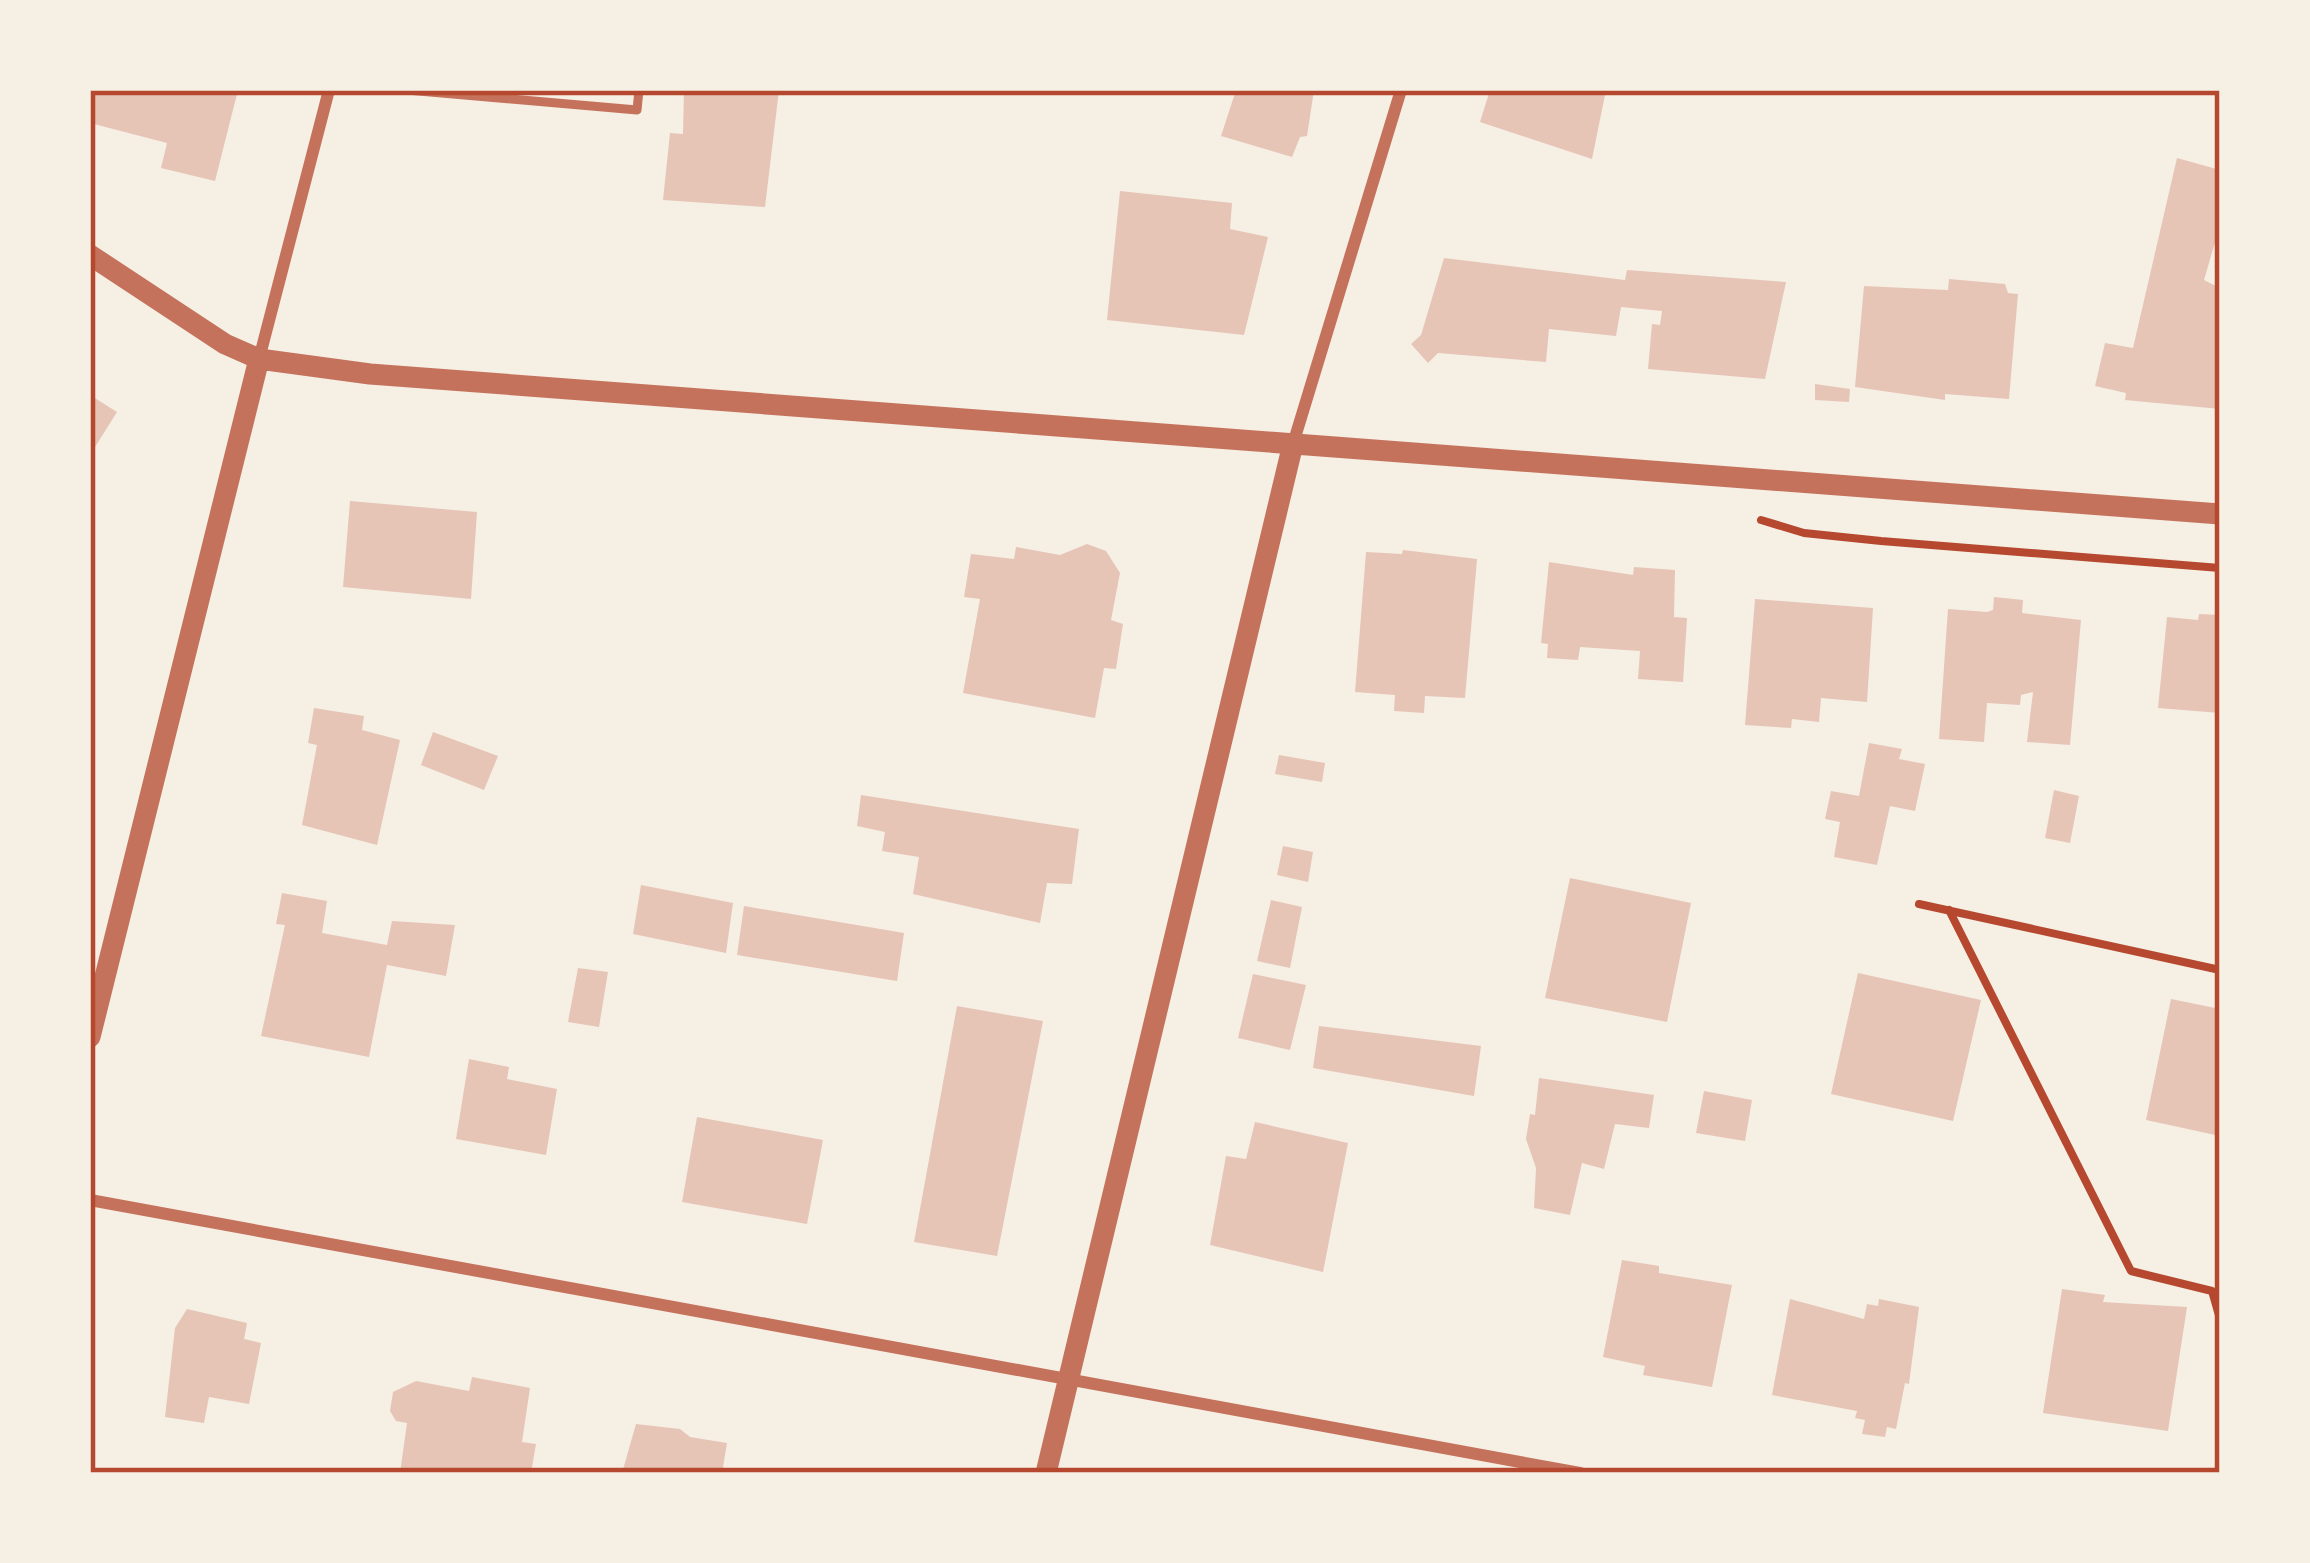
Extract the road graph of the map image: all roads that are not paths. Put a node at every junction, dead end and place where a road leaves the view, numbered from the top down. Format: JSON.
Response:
{"nodes":[{"id":1,"x":329,"y":90,"type":"edge"},
{"id":2,"x":407,"y":90,"type":"edge"},
{"id":3,"x":639,"y":90,"type":"edge"},
{"id":4,"x":1401,"y":90,"type":"edge"},
{"id":5,"x":90,"y":255,"type":"edge"},
{"id":6,"x":260,"y":358,"type":"junction"},
{"id":7,"x":1293,"y":444,"type":"junction"},
{"id":8,"x":2220,"y":514,"type":"edge"},
{"id":9,"x":90,"y":1037,"type":"edge"},
{"id":10,"x":90,"y":1200,"type":"edge"},
{"id":11,"x":1069,"y":1377,"type":"junction"},
{"id":12,"x":1046,"y":1473,"type":"edge"},
{"id":13,"x":1580,"y":1473,"type":"edge"}],
"edges":[{"from":1,"to":6,"type":"street"},
{"from":2,"to":3,"type":"lane"},
{"from":4,"to":7,"type":"street"},
{"from":5,"to":6,"type":"street"},
{"from":6,"to":7,"type":"street"},
{"from":6,"to":9,"type":"street"},
{"from":7,"to":8,"type":"street"},
{"from":7,"to":11,"type":"street"},
{"from":10,"to":11,"type":"street"},
{"from":11,"to":12,"type":"street"},
{"from":11,"to":13,"type":"street"}]}
